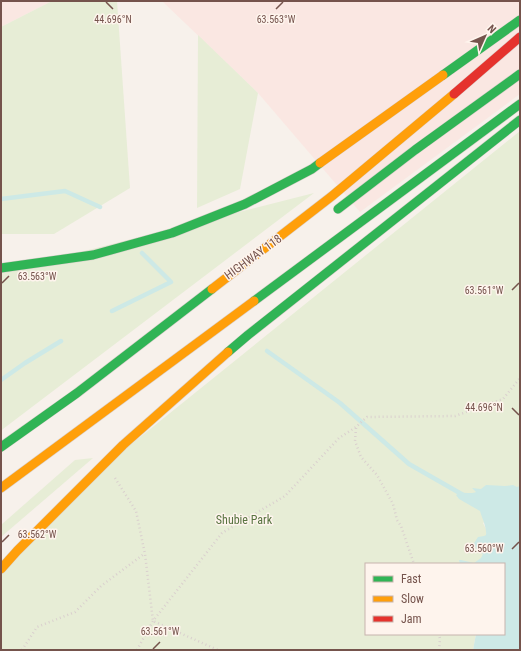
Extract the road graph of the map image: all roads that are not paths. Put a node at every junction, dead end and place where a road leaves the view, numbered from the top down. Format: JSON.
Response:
{"nodes":[{"id":1,"x":520,"y":20,"type":"edge"},
{"id":2,"x":520,"y":37,"type":"edge"},
{"id":3,"x":520,"y":74,"type":"edge"},
{"id":4,"x":520,"y":104,"type":"edge"},
{"id":5,"x":520,"y":120,"type":"edge"},
{"id":6,"x":328,"y":216,"type":"dead end"},
{"id":7,"x":1,"y":268,"type":"edge"},
{"id":8,"x":1,"y":447,"type":"edge"},
{"id":9,"x":1,"y":488,"type":"edge"},
{"id":10,"x":1,"y":569,"type":"edge"}],
"edges":[{"from":1,"to":7,"type":"highway"},
{"from":2,"to":8,"type":"highway"},
{"from":3,"to":6,"type":"highway"},
{"from":4,"to":9,"type":"highway"},
{"from":5,"to":10,"type":"highway"}]}
